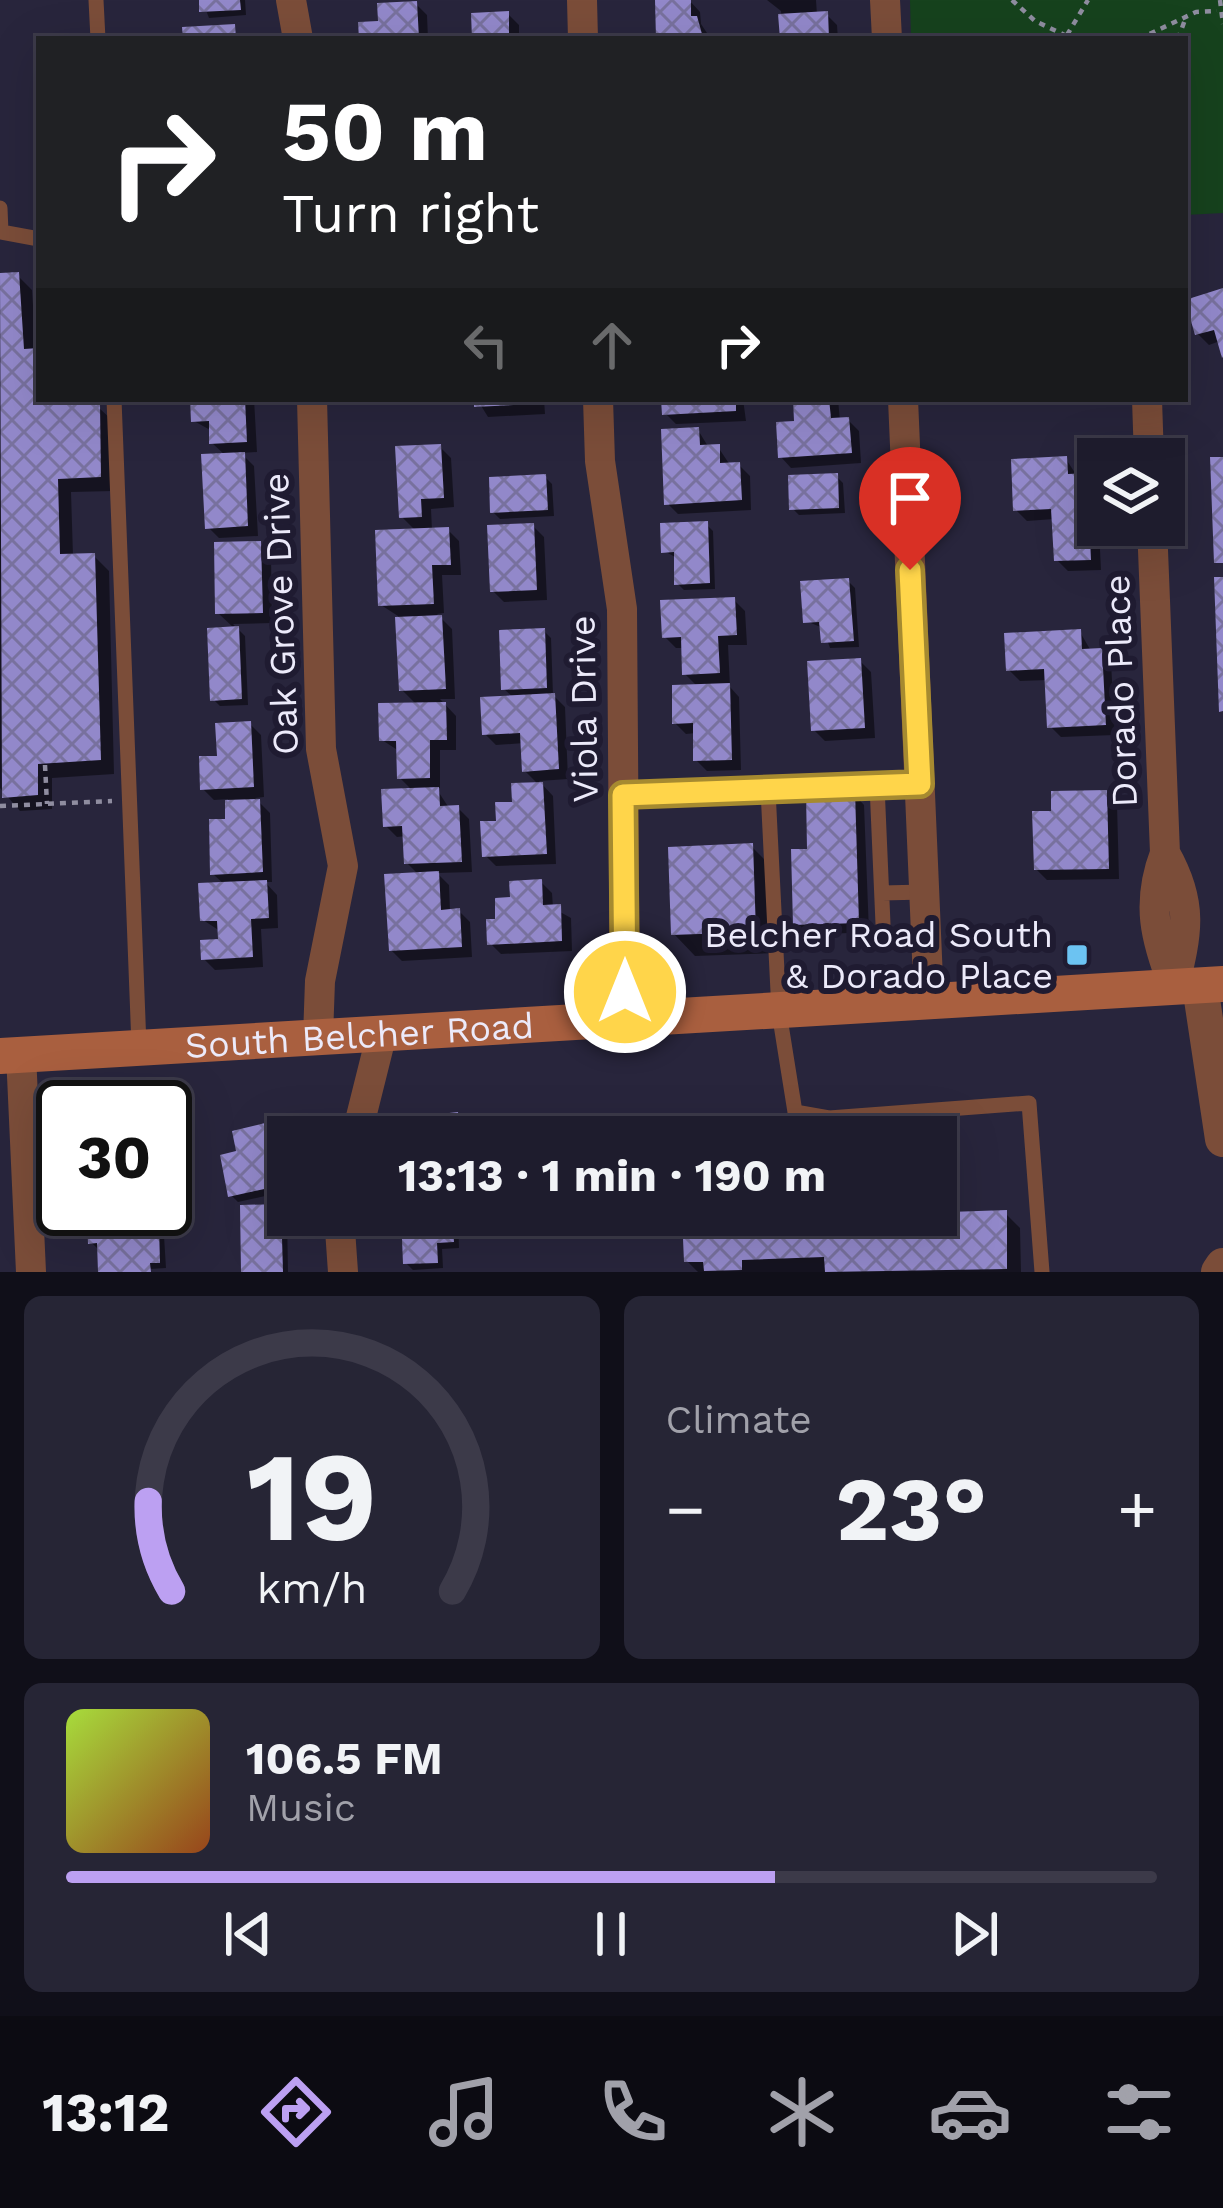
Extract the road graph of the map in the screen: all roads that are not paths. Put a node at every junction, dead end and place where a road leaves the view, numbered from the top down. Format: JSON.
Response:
{"nodes":[{"id":1,"x":96,"y":0,"type":"edge"},
{"id":2,"x":291,"y":0,"type":"edge"},
{"id":3,"x":581,"y":0,"type":"edge"},
{"id":4,"x":885,"y":0,"type":"edge"},
{"id":5,"x":98,"y":36,"type":"edge"},
{"id":6,"x":297,"y":36,"type":"edge"},
{"id":7,"x":583,"y":36,"type":"edge"},
{"id":8,"x":887,"y":36,"type":"edge"},
{"id":9,"x":0,"y":208,"type":"edge"},
{"id":10,"x":36,"y":238,"type":"edge"},
{"id":11,"x":114,"y":402,"type":"edge"},
{"id":12,"x":312,"y":402,"type":"edge"},
{"id":13,"x":598,"y":402,"type":"edge"},
{"id":14,"x":903,"y":402,"type":"edge"},
{"id":15,"x":1147,"y":402,"type":"edge"},
{"id":16,"x":1148,"y":438,"type":"edge"},
{"id":17,"x":1153,"y":546,"type":"edge"},
{"id":18,"x":920,"y":784,"type":"junction"},
{"id":19,"x":877,"y":785,"type":"junction"},
{"id":20,"x":768,"y":790,"type":"junction"},
{"id":21,"x":623,"y":795,"type":"junction"},
{"id":22,"x":924,"y":892,"type":"junction"},
{"id":23,"x":882,"y":893,"type":"junction"},
{"id":24,"x":884,"y":924,"type":"dead end"},
{"id":25,"x":1199,"y":986,"type":"edge"},
{"id":26,"x":929,"y":1003,"type":"junction"},
{"id":27,"x":779,"y":1012,"type":"junction"},
{"id":28,"x":625,"y":1020,"type":"junction"},
{"id":29,"x":382,"y":1033,"type":"junction"},
{"id":30,"x":318,"y":1037,"type":"junction"},
{"id":31,"x":139,"y":1049,"type":"junction"},
{"id":32,"x":11,"y":1055,"type":"edge"},
{"id":33,"x":361,"y":1116,"type":"edge"},
{"id":34,"x":1223,"y":1139,"type":"edge"},
{"id":35,"x":340,"y":1236,"type":"edge"},
{"id":36,"x":32,"y":1272,"type":"edge"},
{"id":37,"x":343,"y":1272,"type":"edge"},
{"id":38,"x":1042,"y":1272,"type":"edge"}],
"edges":[{"from":1,"to":5,"type":"lane"},
{"from":2,"to":6,"type":"street"},
{"from":3,"to":7,"type":"street"},
{"from":4,"to":8,"type":"street"},
{"from":9,"to":10,"type":"lane"},
{"from":11,"to":31,"type":"lane"},
{"from":12,"to":30,"type":"street","name":"Oak Grove Drive"},
{"from":13,"to":21,"type":"street","name":"Viola Drive"},
{"from":14,"to":18,"type":"street"},
{"from":15,"to":16,"type":"street"},
{"from":17,"to":25,"type":"street","name":"Dorado Place"},
{"from":18,"to":19,"type":"lane"},
{"from":18,"to":22,"type":"street"},
{"from":19,"to":20,"type":"lane"},
{"from":19,"to":23,"type":"lane"},
{"from":20,"to":21,"type":"lane"},
{"from":20,"to":27,"type":"lane"},
{"from":21,"to":28,"type":"street","name":"Viola Drive"},
{"from":22,"to":23,"type":"lane"},
{"from":22,"to":26,"type":"street"},
{"from":23,"to":24,"type":"lane"},
{"from":25,"to":26,"type":"main road","name":"South Belcher Road"},
{"from":25,"to":34,"type":"street"},
{"from":26,"to":27,"type":"main road","name":"South Belcher Road"},
{"from":27,"to":28,"type":"main road","name":"South Belcher Road"},
{"from":27,"to":38,"type":"lane"},
{"from":28,"to":29,"type":"main road","name":"South Belcher Road"},
{"from":29,"to":30,"type":"main road","name":"South Belcher Road"},
{"from":29,"to":33,"type":"street"},
{"from":30,"to":31,"type":"main road","name":"South Belcher Road"},
{"from":31,"to":32,"type":"main road","name":"South Belcher Road"},
{"from":32,"to":36,"type":"street"},
{"from":35,"to":37,"type":"street"}]}
